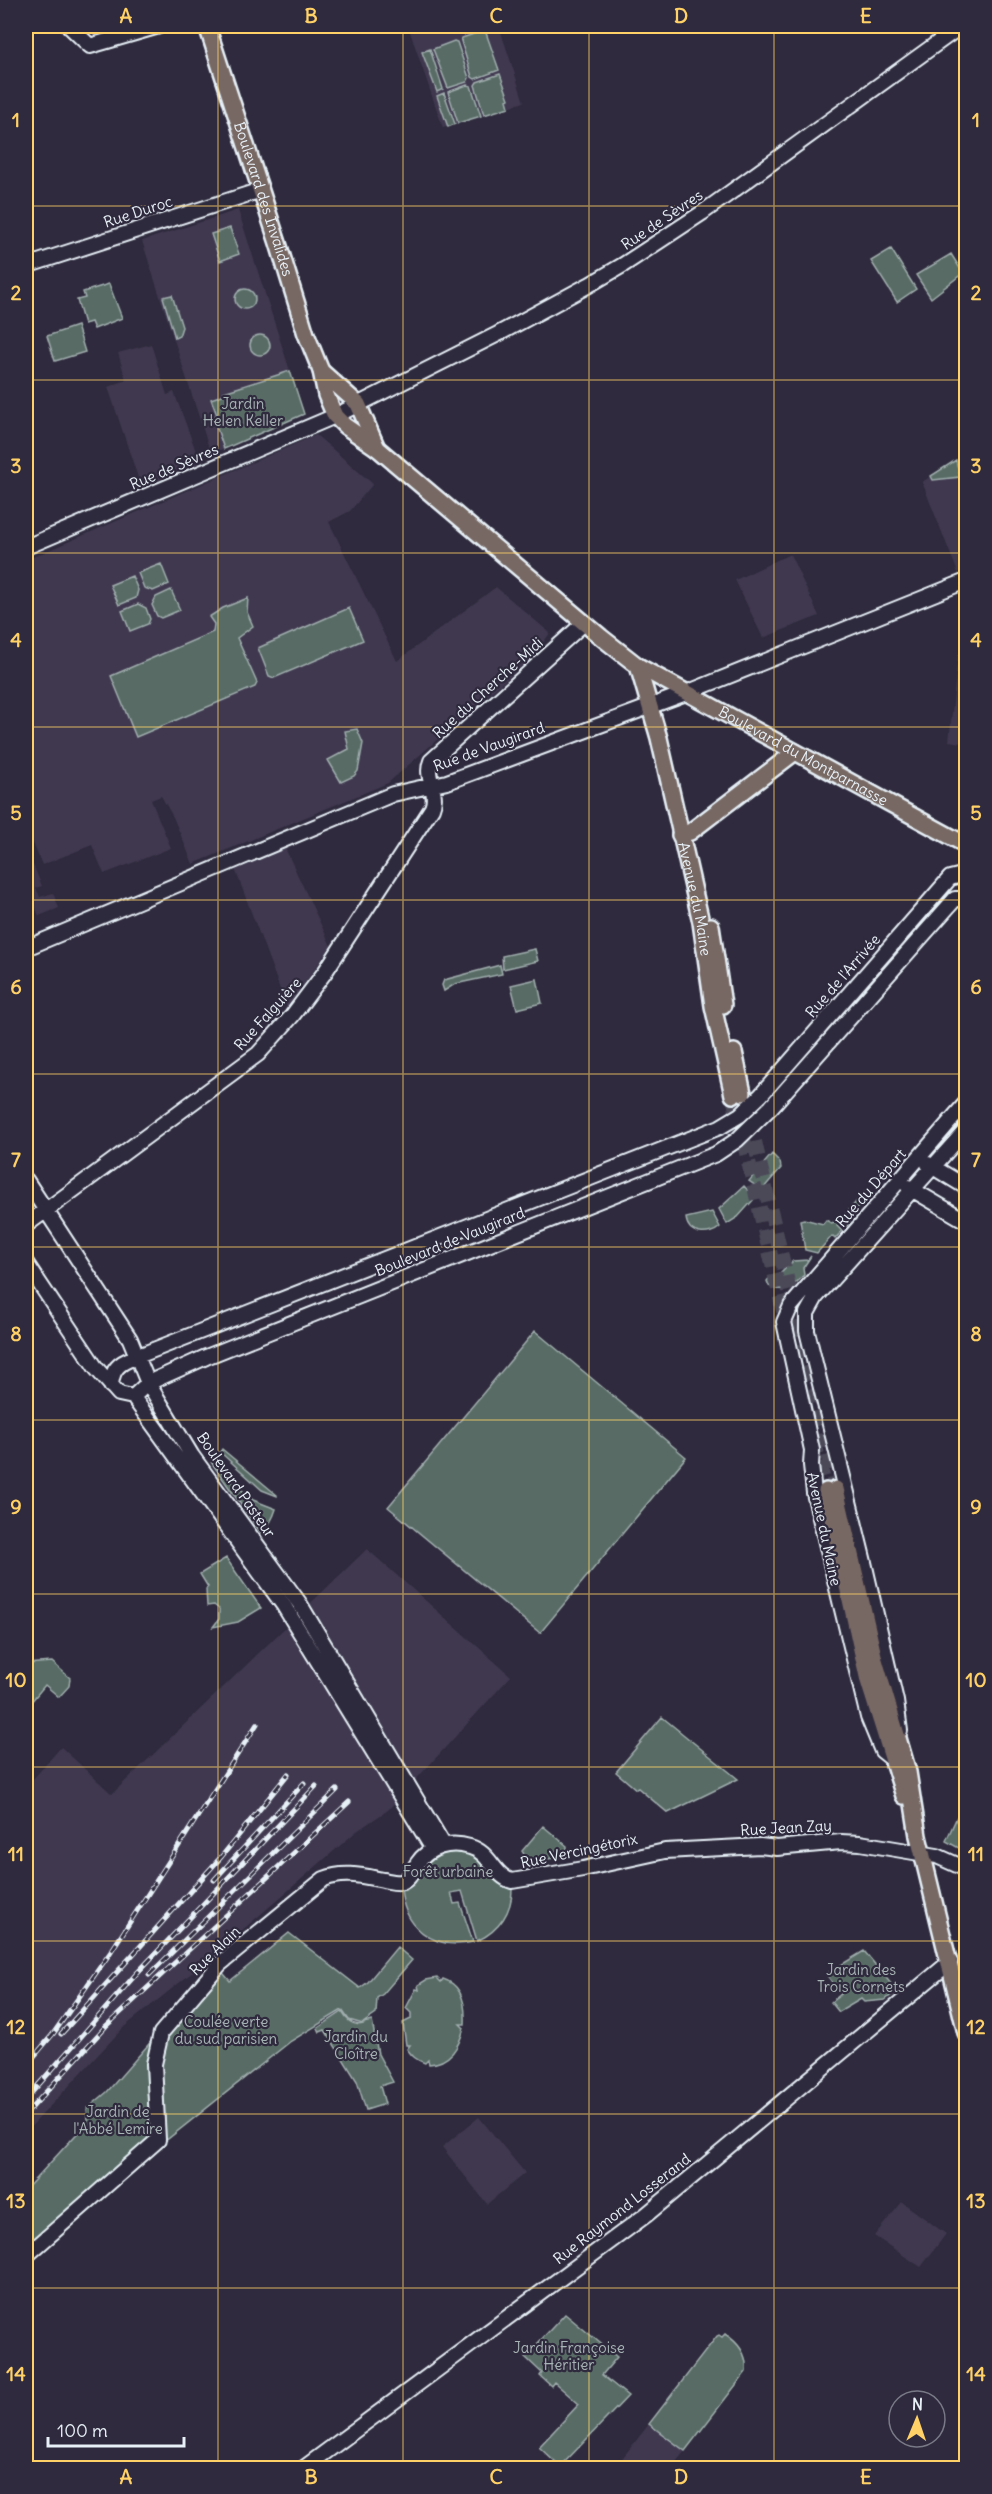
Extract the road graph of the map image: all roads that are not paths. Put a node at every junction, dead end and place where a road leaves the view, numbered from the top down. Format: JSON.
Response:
{"nodes":[{"id":1,"x":69,"y":26,"type":"edge"},
{"id":2,"x":159,"y":26,"type":"edge"},
{"id":3,"x":207,"y":26,"type":"edge"},
{"id":4,"x":961,"y":26,"type":"edge"},
{"id":5,"x":261,"y":190,"type":"junction"},
{"id":6,"x":26,"y":266,"type":"edge"},
{"id":7,"x":321,"y":371,"type":"junction"},
{"id":8,"x":358,"y":404,"type":"junction"},
{"id":9,"x":334,"y":416,"type":"junction"},
{"id":10,"x":376,"y":448,"type":"junction"},
{"id":11,"x":26,"y":547,"type":"edge"},
{"id":12,"x":966,"y":581,"type":"edge"},
{"id":13,"x":584,"y":623,"type":"junction"},
{"id":14,"x":638,"y":666,"type":"junction"},
{"id":15,"x":686,"y":693,"type":"junction"},
{"id":16,"x":650,"y":704,"type":"junction"},
{"id":17,"x":795,"y":752,"type":"junction"},
{"id":18,"x":432,"y":785,"type":"junction"},
{"id":19,"x":685,"y":833,"type":"junction"},
{"id":20,"x":966,"y":845,"type":"edge"},
{"id":21,"x":966,"y":874,"type":"edge"},
{"id":22,"x":961,"y":899,"type":"edge"},
{"id":23,"x":26,"y":948,"type":"edge"},
{"id":24,"x":741,"y":1099,"type":"junction"},
{"id":25,"x":966,"y":1103,"type":"edge"},
{"id":26,"x":966,"y":1130,"type":"edge"},
{"id":27,"x":643,"y":1156,"type":"junction"},
{"id":28,"x":919,"y":1158,"type":"junction"},
{"id":29,"x":934,"y":1168,"type":"junction"},
{"id":30,"x":26,"y":1180,"type":"edge"},
{"id":31,"x":899,"y":1181,"type":"junction"},
{"id":32,"x":642,"y":1184,"type":"junction"},
{"id":33,"x":966,"y":1187,"type":"edge"},
{"id":34,"x":914,"y":1191,"type":"junction"},
{"id":35,"x":46,"y":1212,"type":"junction"},
{"id":36,"x":966,"y":1221,"type":"edge"},
{"id":37,"x":26,"y":1226,"type":"edge"},
{"id":38,"x":26,"y":1263,"type":"edge"},
{"id":39,"x":800,"y":1295,"type":"joint"},
{"id":40,"x":137,"y":1357,"type":"junction"},
{"id":41,"x":148,"y":1383,"type":"junction"},
{"id":42,"x":111,"y":1386,"type":"junction"},
{"id":43,"x":133,"y":1397,"type":"junction"},
{"id":44,"x":294,"y":1609,"type":"junction"},
{"id":45,"x":900,"y":1746,"type":"junction"},
{"id":46,"x":892,"y":1759,"type":"junction"},
{"id":47,"x":917,"y":1833,"type":"junction"},
{"id":48,"x":438,"y":1847,"type":"junction"},
{"id":49,"x":650,"y":1853,"type":"joint"},
{"id":50,"x":922,"y":1854,"type":"junction"},
{"id":51,"x":966,"y":1869,"type":"edge"},
{"id":52,"x":950,"y":1962,"type":"junction"},
{"id":53,"x":966,"y":2033,"type":"edge"},
{"id":54,"x":26,"y":2256,"type":"edge"},
{"id":55,"x":304,"y":2469,"type":"edge"}],
"edges":[{"from":1,"to":2,"type":"main road"},
{"from":3,"to":5,"type":"main road","name":"Boulevard des Invalides"},
{"from":4,"to":8,"type":"main road","name":"Rue de Sèvres"},
{"from":5,"to":6,"type":"main road","name":"Rue Duroc"},
{"from":5,"to":7,"type":"main road","name":"Boulevard des Invalides"},
{"from":7,"to":8,"type":"main road","name":"Boulevard des Invalides"},
{"from":7,"to":9,"type":"main road","name":"Boulevard des Invalides"},
{"from":8,"to":9,"type":"main road","name":"Rue de Sèvres"},
{"from":8,"to":10,"type":"main road","name":"Boulevard du Montparnasse"},
{"from":9,"to":10,"type":"main road","name":"Boulevard du Montparnasse"},
{"from":9,"to":11,"type":"main road","name":"Rue de Sèvres"},
{"from":10,"to":13,"type":"main road","name":"Boulevard du Montparnasse"},
{"from":12,"to":15,"type":"main road","name":"Rue de Vaugirard"},
{"from":13,"to":14,"type":"main road","name":"Boulevard du Montparnasse"},
{"from":13,"to":18,"type":"main road","name":"Rue du Cherche-Midi"},
{"from":14,"to":15,"type":"main road","name":"Boulevard du Montparnasse"},
{"from":14,"to":16,"type":"main road"},
{"from":15,"to":16,"type":"main road","name":"Rue de Vaugirard"},
{"from":15,"to":17,"type":"main road","name":"Boulevard du Montparnasse"},
{"from":16,"to":18,"type":"main road","name":"Rue de Vaugirard"},
{"from":16,"to":19,"type":"main road","name":"Avenue du Maine"},
{"from":17,"to":19,"type":"main road"},
{"from":17,"to":20,"type":"main road","name":"Boulevard du Montparnasse"},
{"from":18,"to":23,"type":"main road","name":"Rue de Vaugirard"},
{"from":18,"to":35,"type":"main road","name":"Rue Falguière"},
{"from":19,"to":24,"type":"main road","name":"Avenue du Maine"},
{"from":21,"to":24,"type":"main road","name":"Rue de l'Arrivée"},
{"from":22,"to":32,"type":"main road","name":"Boulevard de Vaugirard"},
{"from":24,"to":27,"type":"main road","name":"Boulevard de Vaugirard"},
{"from":25,"to":28,"type":"main road","name":"Rue du Départ"},
{"from":26,"to":29,"type":"main road"},
{"from":27,"to":32,"type":"main road"},
{"from":27,"to":40,"type":"main road","name":"Boulevard de Vaugirard"},
{"from":28,"to":29,"type":"main road"},
{"from":28,"to":31,"type":"main road","name":"Rue du Départ"},
{"from":29,"to":33,"type":"main road"},
{"from":29,"to":34,"type":"main road"},
{"from":30,"to":35,"type":"main road","name":"Boulevard Pasteur"},
{"from":31,"to":34,"type":"main road"},
{"from":31,"to":39,"type":"main road","name":"Rue du Départ"},
{"from":32,"to":41,"type":"main road","name":"Boulevard de Vaugirard"},
{"from":34,"to":36,"type":"main road"},
{"from":34,"to":45,"type":"main road","name":"Avenue du Maine"},
{"from":35,"to":37,"type":"main road","name":"Rue Falguière"},
{"from":35,"to":40,"type":"main road","name":"Boulevard Pasteur"},
{"from":38,"to":42,"type":"main road","name":"Boulevard Pasteur"},
{"from":39,"to":46,"type":"main road","name":"Avenue du Maine"},
{"from":40,"to":41,"type":"main road","name":"Boulevard Pasteur"},
{"from":40,"to":42,"type":"main road"},
{"from":41,"to":43,"type":"main road"},
{"from":41,"to":44,"type":"main road","name":"Boulevard Pasteur"},
{"from":42,"to":43,"type":"main road","name":"Boulevard Pasteur"},
{"from":43,"to":44,"type":"main road","name":"Boulevard Pasteur"},
{"from":44,"to":48,"type":"main road"},
{"from":45,"to":46,"type":"main road","name":"Avenue du Maine"},
{"from":45,"to":47,"type":"main road","name":"Avenue du Maine"},
{"from":46,"to":47,"type":"main road","name":"Avenue du Maine"},
{"from":47,"to":50,"type":"main road","name":"Avenue du Maine"},
{"from":48,"to":49,"type":"main road","name":"Rue Vercingétorix"},
{"from":48,"to":54,"type":"main road","name":"Rue Alain"},
{"from":49,"to":50,"type":"main road","name":"Rue Jean Zay"},
{"from":50,"to":51,"type":"main road","name":"Rue Jean Zay"},
{"from":50,"to":52,"type":"main road","name":"Avenue du Maine"},
{"from":52,"to":53,"type":"main road","name":"Avenue du Maine"},
{"from":52,"to":55,"type":"main road","name":"Rue Raymond Losserand"}]}
